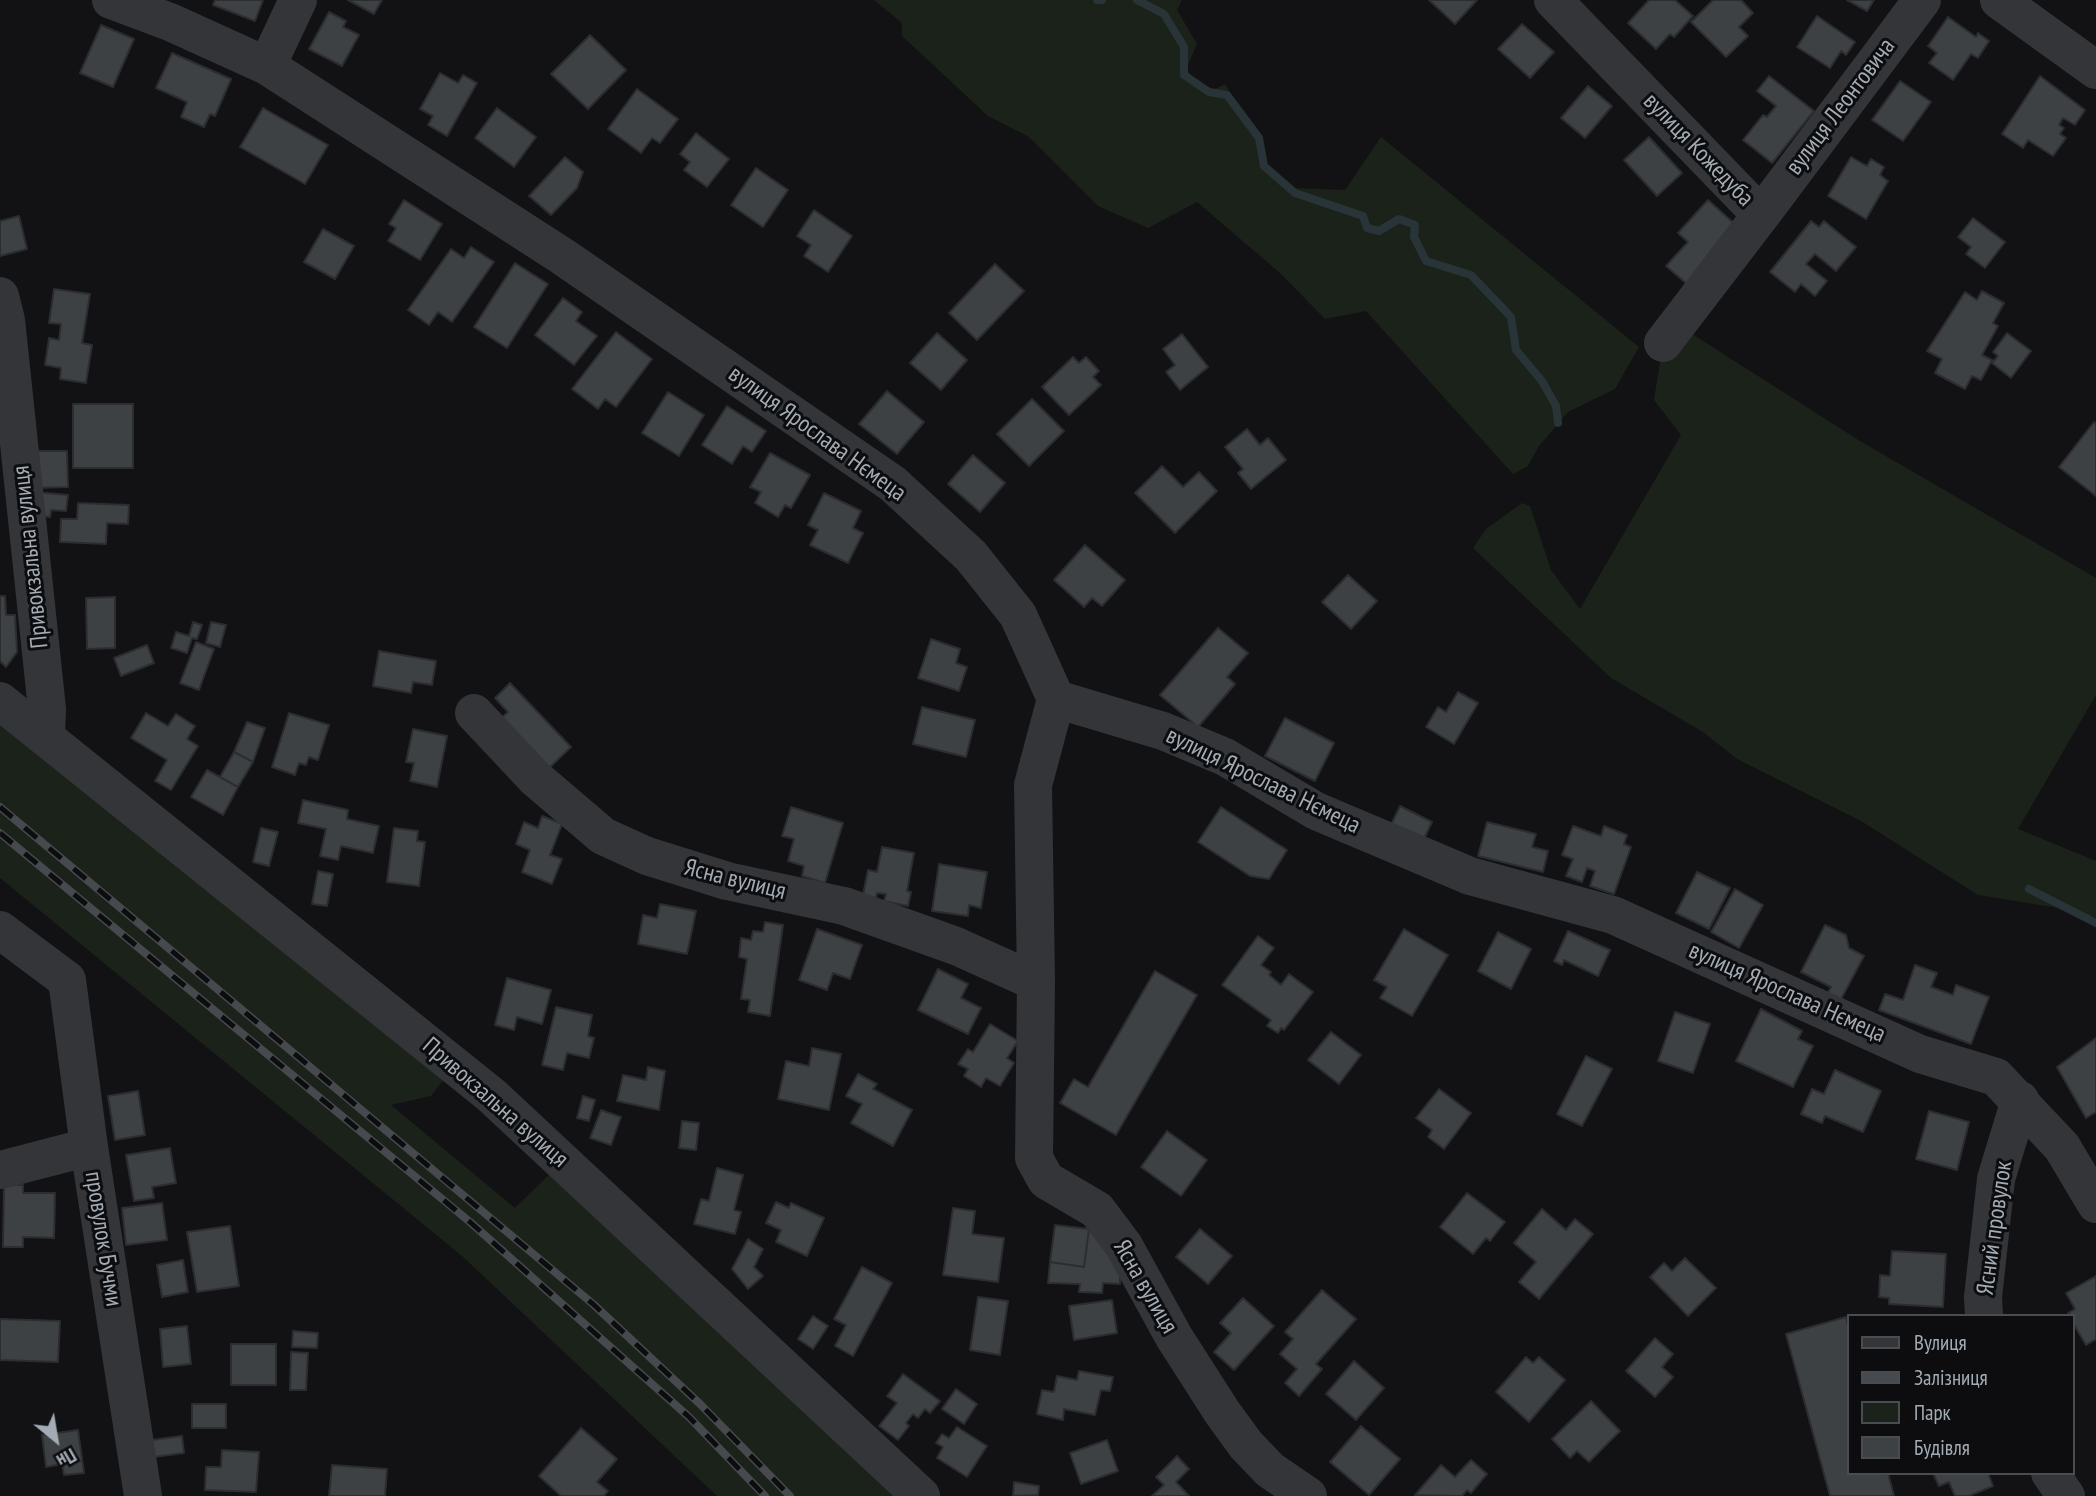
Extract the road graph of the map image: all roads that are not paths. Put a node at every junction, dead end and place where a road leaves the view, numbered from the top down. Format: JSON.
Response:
{"nodes":[{"id":1,"x":111,"y":0,"type":"edge"},
{"id":2,"x":298,"y":0,"type":"edge"},
{"id":3,"x":1553,"y":0,"type":"edge"},
{"id":4,"x":1922,"y":0,"type":"edge"},
{"id":5,"x":1999,"y":0,"type":"edge"},
{"id":6,"x":267,"y":65,"type":"junction"},
{"id":7,"x":2096,"y":70,"type":"edge"},
{"id":8,"x":1760,"y":215,"type":"junction"},
{"id":9,"x":0,"y":296,"type":"edge"},
{"id":10,"x":1663,"y":343,"type":"dead end"},
{"id":11,"x":1056,"y":699,"type":"junction"},
{"id":12,"x":0,"y":701,"type":"edge"},
{"id":13,"x":474,"y":713,"type":"dead end"},
{"id":14,"x":46,"y":736,"type":"junction"},
{"id":15,"x":0,"y":930,"type":"edge"},
{"id":16,"x":1037,"y":982,"type":"junction"},
{"id":17,"x":2020,"y":1100,"type":"junction"},
{"id":18,"x":89,"y":1147,"type":"junction"},
{"id":19,"x":0,"y":1170,"type":"edge"},
{"id":20,"x":2096,"y":1204,"type":"edge"},
{"id":21,"x":1984,"y":1314,"type":"edge"},
{"id":22,"x":2051,"y":1475,"type":"edge"},
{"id":23,"x":143,"y":1496,"type":"edge"},
{"id":24,"x":921,"y":1496,"type":"edge"},
{"id":25,"x":1308,"y":1496,"type":"edge"},
{"id":26,"x":2066,"y":1496,"type":"edge"}],
"edges":[{"from":1,"to":6,"type":"street","name":"вулиця Ярослава Нємеца"},
{"from":2,"to":6,"type":"street"},
{"from":3,"to":8,"type":"street","name":"вулиця Кожедуба"},
{"from":4,"to":8,"type":"street","name":"вулиця Леонтовича"},
{"from":5,"to":7,"type":"street"},
{"from":6,"to":11,"type":"street","name":"вулиця Ярослава Нємеца"},
{"from":8,"to":10,"type":"street","name":"вулиця Кожедуба"},
{"from":9,"to":14,"type":"street","name":"Привокзальна вулиця"},
{"from":11,"to":16,"type":"street","name":"Ясна вулиця"},
{"from":11,"to":17,"type":"street","name":"вулиця Ярослава Нємеца"},
{"from":12,"to":14,"type":"street","name":"Привокзальна вулиця"},
{"from":13,"to":16,"type":"street","name":"Ясна вулиця"},
{"from":14,"to":24,"type":"street","name":"Привокзальна вулиця"},
{"from":15,"to":18,"type":"street","name":"провулок Бучми"},
{"from":16,"to":25,"type":"street","name":"Ясна вулиця"},
{"from":17,"to":20,"type":"street","name":"вулиця Ярослава Нємеца"},
{"from":17,"to":21,"type":"street","name":"Ясний провулок"},
{"from":18,"to":19,"type":"street"},
{"from":18,"to":23,"type":"street","name":"провулок Бучми"},
{"from":22,"to":26,"type":"street"}]}
